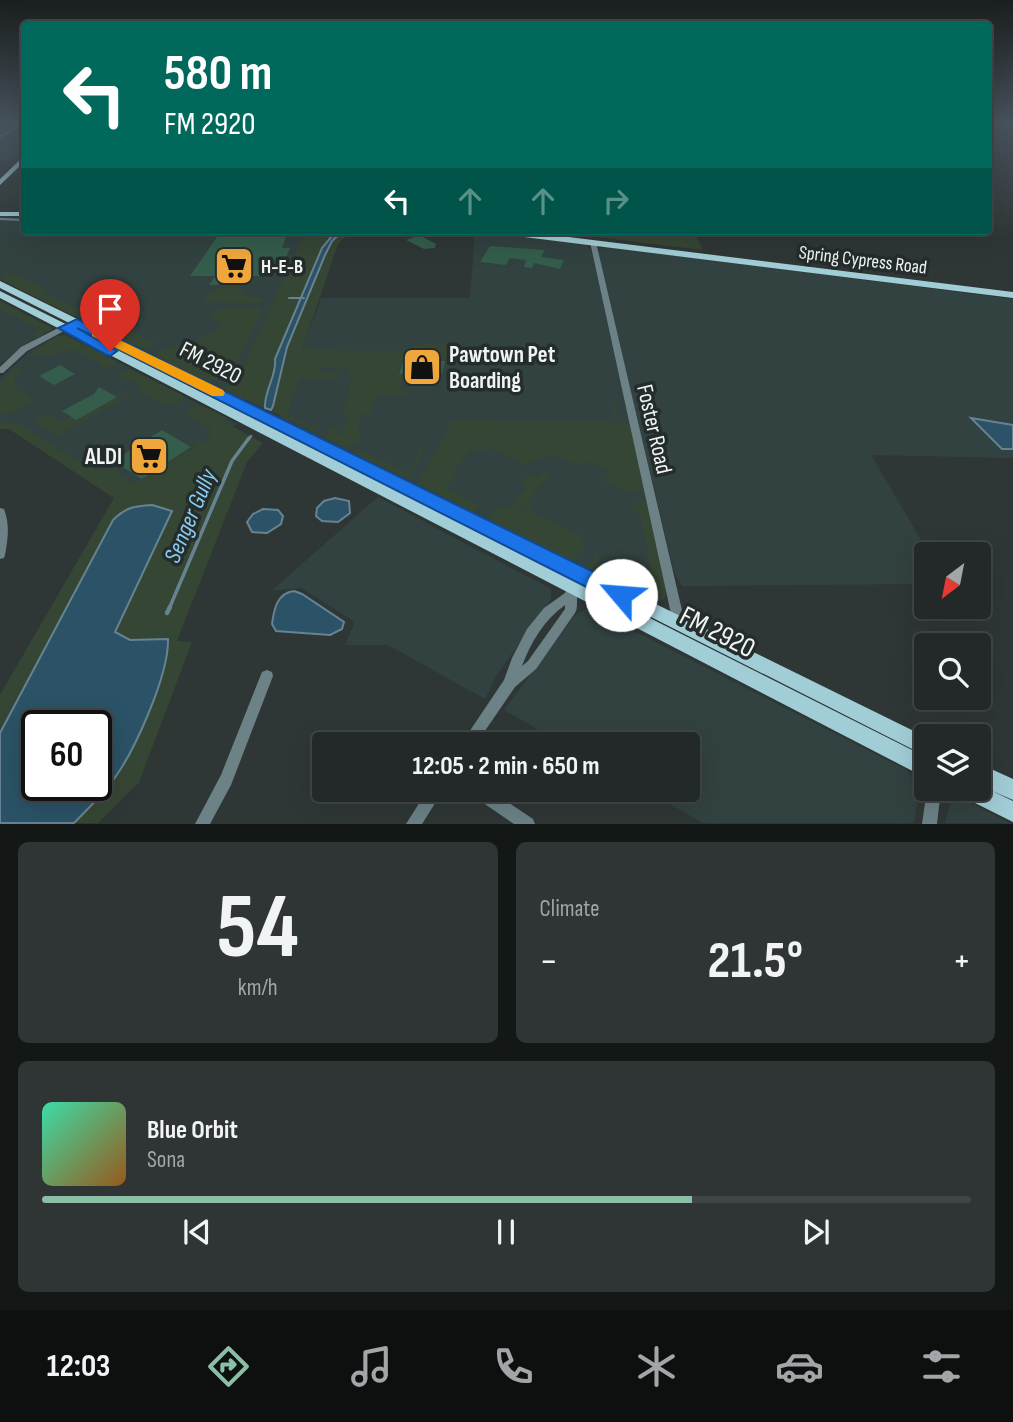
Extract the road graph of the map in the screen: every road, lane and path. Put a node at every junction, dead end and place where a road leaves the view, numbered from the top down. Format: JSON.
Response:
{"nodes":[{"id":1,"x":13,"y":161,"type":"edge"},
{"id":2,"x":21,"y":161,"type":"edge"},
{"id":3,"x":0,"y":173,"type":"edge"},
{"id":4,"x":0,"y":183,"type":"edge"},
{"id":5,"x":0,"y":214,"type":"edge"},
{"id":6,"x":21,"y":214,"type":"edge"},
{"id":7,"x":534,"y":235,"type":"edge"},
{"id":8,"x":593,"y":242,"type":"junction"},
{"id":9,"x":0,"y":284,"type":"edge"},
{"id":10,"x":0,"y":294,"type":"edge"},
{"id":11,"x":1013,"y":295,"type":"edge"},
{"id":12,"x":77,"y":323,"type":"junction"},
{"id":13,"x":65,"y":328,"type":"junction"},
{"id":14,"x":0,"y":371,"type":"edge"},
{"id":15,"x":224,"y":403,"type":"junction"},
{"id":16,"x":295,"y":439,"type":"junction"},
{"id":17,"x":0,"y":512,"type":"edge"},
{"id":18,"x":0,"y":555,"type":"edge"},
{"id":19,"x":572,"y":592,"type":"junction"},
{"id":20,"x":679,"y":624,"type":"junction"},
{"id":21,"x":267,"y":676,"type":"dead end"},
{"id":22,"x":476,"y":732,"type":"edge"},
{"id":23,"x":914,"y":741,"type":"edge"},
{"id":24,"x":914,"y":762,"type":"edge"},
{"id":25,"x":991,"y":779,"type":"edge"},
{"id":26,"x":1013,"y":790,"type":"edge"},
{"id":27,"x":932,"y":801,"type":"edge"},
{"id":28,"x":991,"y":801,"type":"edge"},
{"id":29,"x":428,"y":802,"type":"edge"},
{"id":30,"x":495,"y":802,"type":"edge"},
{"id":31,"x":1013,"y":812,"type":"edge"},
{"id":32,"x":202,"y":824,"type":"edge"},
{"id":33,"x":413,"y":824,"type":"edge"},
{"id":34,"x":528,"y":824,"type":"edge"},
{"id":35,"x":929,"y":824,"type":"edge"}],
"edges":[{"from":1,"to":3,"type":"main road"},
{"from":2,"to":4,"type":"main road"},
{"from":5,"to":6,"type":"main road"},
{"from":7,"to":8,"type":"main road","name":"Spring Cypress Road"},
{"from":8,"to":11,"type":"main road","name":"Spring Cypress Road"},
{"from":8,"to":20,"type":"street","name":"Foster Road"},
{"from":9,"to":12,"type":"main road","name":"FM 2920","number":"FM 2920"},
{"from":10,"to":13,"type":"main road","name":"FM 2920","number":"FM 2920"},
{"from":12,"to":13,"type":"street"},
{"from":12,"to":15,"type":"main road","name":"FM 2920","number":"FM 2920"},
{"from":13,"to":14,"type":"street"},
{"from":13,"to":15,"type":"main road","name":"FM 2920","number":"FM 2920"},
{"from":15,"to":16,"type":"main road","name":"FM 2920","number":"FM 2920"},
{"from":16,"to":19,"type":"main road","name":"FM 2920","number":"FM 2920"},
{"from":16,"to":20,"type":"main road","name":"FM 2920","number":"FM 2920"},
{"from":17,"to":18,"type":"street"},
{"from":19,"to":22,"type":"street"},
{"from":19,"to":24,"type":"main road","name":"FM 2920","number":"FM 2920"},
{"from":20,"to":23,"type":"main road","name":"FM 2920","number":"FM 2920"},
{"from":21,"to":32,"type":"street"},
{"from":25,"to":26,"type":"main road"},
{"from":27,"to":35,"type":"street"},
{"from":28,"to":31,"type":"main road"},
{"from":29,"to":33,"type":"street"},
{"from":30,"to":34,"type":"street"}]}
